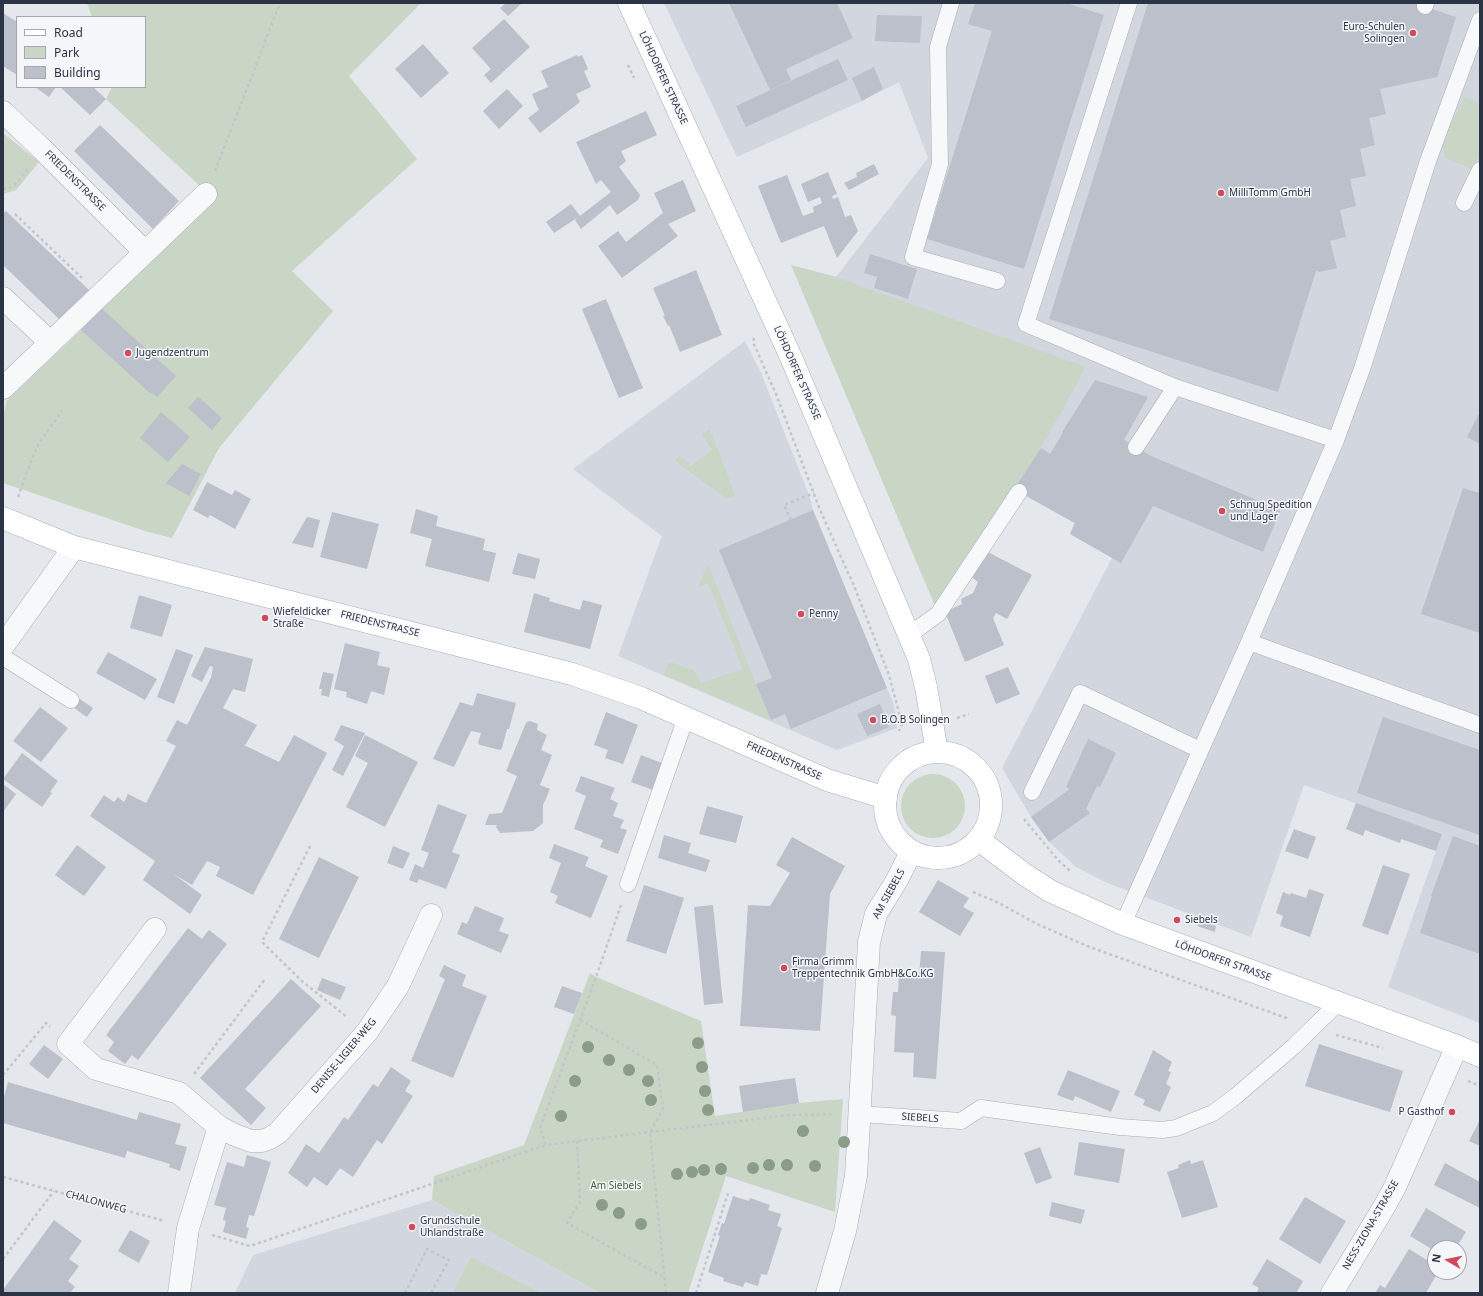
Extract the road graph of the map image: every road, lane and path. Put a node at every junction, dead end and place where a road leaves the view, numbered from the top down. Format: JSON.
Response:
{"nodes":[{"id":1,"x":280,"y":3,"type":"edge"},
{"id":2,"x":629,"y":3,"type":"edge"},
{"id":3,"x":951,"y":3,"type":"edge"},
{"id":4,"x":1129,"y":3,"type":"edge"},
{"id":5,"x":1480,"y":20,"type":"edge"},
{"id":6,"x":627,"y":64,"type":"dead end"},
{"id":7,"x":636,"y":83,"type":"dead end"},
{"id":8,"x":3,"y":112,"type":"edge"},
{"id":9,"x":1480,"y":170,"type":"edge"},
{"id":10,"x":206,"y":194,"type":"joint"},
{"id":11,"x":1464,"y":203,"type":"dead end"},
{"id":12,"x":15,"y":214,"type":"dead end"},
{"id":13,"x":145,"y":252,"type":"junction"},
{"id":14,"x":996,"y":281,"type":"dead end"},
{"id":15,"x":100,"y":295,"type":"junction"},
{"id":16,"x":3,"y":298,"type":"edge"},
{"id":17,"x":754,"y":336,"type":"dead end"},
{"id":18,"x":50,"y":342,"type":"junction"},
{"id":19,"x":1175,"y":387,"type":"junction"},
{"id":20,"x":3,"y":388,"type":"edge"},
{"id":21,"x":62,"y":411,"type":"dead end"},
{"id":22,"x":1336,"y":440,"type":"junction"},
{"id":23,"x":1136,"y":447,"type":"dead end"},
{"id":24,"x":1019,"y":492,"type":"dead end"},
{"id":25,"x":814,"y":493,"type":"junction"},
{"id":26,"x":6,"y":519,"type":"edge"},
{"id":27,"x":791,"y":520,"type":"dead end"},
{"id":28,"x":74,"y":547,"type":"junction"},
{"id":29,"x":909,"y":635,"type":"junction"},
{"id":30,"x":1249,"y":642,"type":"junction"},
{"id":31,"x":3,"y":646,"type":"edge"},
{"id":32,"x":3,"y":657,"type":"edge"},
{"id":33,"x":71,"y":700,"type":"dead end"},
{"id":34,"x":686,"y":717,"type":"junction"},
{"id":35,"x":1480,"y":725,"type":"edge"},
{"id":36,"x":899,"y":731,"type":"dead end"},
{"id":37,"x":1200,"y":750,"type":"junction"},
{"id":38,"x":937,"y":752,"type":"junction"},
{"id":39,"x":1032,"y":792,"type":"dead end"},
{"id":40,"x":886,"y":798,"type":"junction"},
{"id":41,"x":1024,"y":819,"type":"dead end"},
{"id":42,"x":979,"y":840,"type":"junction"},
{"id":43,"x":310,"y":846,"type":"dead end"},
{"id":44,"x":911,"y":852,"type":"junction"},
{"id":45,"x":1075,"y":876,"type":"dead end"},
{"id":46,"x":628,"y":884,"type":"joint"},
{"id":47,"x":973,"y":892,"type":"dead end"},
{"id":48,"x":431,"y":915,"type":"dead end"},
{"id":49,"x":1123,"y":924,"type":"junction"},
{"id":50,"x":155,"y":929,"type":"dead end"},
{"id":51,"x":265,"y":979,"type":"dead end"},
{"id":52,"x":1338,"y":1002,"type":"junction"},
{"id":53,"x":580,"y":1020,"type":"junction"},
{"id":54,"x":1313,"y":1027,"type":"junction"},
{"id":55,"x":366,"y":1032,"type":"junction"},
{"id":56,"x":68,"y":1044,"type":"junction"},
{"id":57,"x":1457,"y":1046,"type":"junction"},
{"id":58,"x":1390,"y":1050,"type":"dead end"},
{"id":59,"x":1480,"y":1056,"type":"edge"},
{"id":60,"x":1445,"y":1072,"type":"junction"},
{"id":61,"x":3,"y":1075,"type":"edge"},
{"id":62,"x":1480,"y":1086,"type":"edge"},
{"id":63,"x":179,"y":1093,"type":"junction"},
{"id":64,"x":860,"y":1114,"type":"junction"},
{"id":65,"x":219,"y":1127,"type":"junction"},
{"id":66,"x":650,"y":1133,"type":"junction"},
{"id":67,"x":577,"y":1141,"type":"junction"},
{"id":68,"x":546,"y":1145,"type":"junction"},
{"id":69,"x":3,"y":1177,"type":"edge"},
{"id":70,"x":729,"y":1190,"type":"dead end"},
{"id":71,"x":54,"y":1191,"type":"junction"},
{"id":72,"x":188,"y":1228,"type":"junction"},
{"id":73,"x":3,"y":1259,"type":"edge"},
{"id":74,"x":665,"y":1278,"type":"junction"},
{"id":75,"x":179,"y":1293,"type":"edge"},
{"id":76,"x":405,"y":1293,"type":"edge"},
{"id":77,"x":431,"y":1293,"type":"edge"},
{"id":78,"x":666,"y":1293,"type":"edge"},
{"id":79,"x":696,"y":1293,"type":"edge"},
{"id":80,"x":828,"y":1293,"type":"edge"},
{"id":81,"x":1332,"y":1293,"type":"edge"}],
"edges":[{"from":1,"to":10,"type":"path"},
{"from":2,"to":29,"type":"main road","name":"LÖHDORFER STRASSE"},
{"from":3,"to":14,"type":"lane"},
{"from":4,"to":19,"type":"lane"},
{"from":5,"to":22,"type":"lane"},
{"from":6,"to":7,"type":"path"},
{"from":8,"to":13,"type":"street","name":"FRIEDENSTRASSE"},
{"from":9,"to":11,"type":"lane"},
{"from":10,"to":13,"type":"street"},
{"from":12,"to":15,"type":"path"},
{"from":13,"to":15,"type":"street"},
{"from":15,"to":18,"type":"street"},
{"from":16,"to":18,"type":"street"},
{"from":17,"to":25,"type":"path"},
{"from":18,"to":20,"type":"street"},
{"from":19,"to":22,"type":"lane"},
{"from":19,"to":23,"type":"lane"},
{"from":21,"to":26,"type":"path"},
{"from":22,"to":30,"type":"lane"},
{"from":24,"to":29,"type":"lane"},
{"from":25,"to":27,"type":"path"},
{"from":25,"to":36,"type":"path"},
{"from":26,"to":28,"type":"main road","name":"FRIEDENSTRASSE"},
{"from":28,"to":31,"type":"street"},
{"from":28,"to":34,"type":"main road","name":"FRIEDENSTRASSE"},
{"from":29,"to":38,"type":"main road","name":"LÖHDORFER STRASSE"},
{"from":30,"to":35,"type":"lane"},
{"from":30,"to":37,"type":"lane"},
{"from":32,"to":33,"type":"lane"},
{"from":34,"to":40,"type":"main road","name":"FRIEDENSTRASSE"},
{"from":34,"to":46,"type":"lane"},
{"from":37,"to":39,"type":"lane"},
{"from":37,"to":49,"type":"lane"},
{"from":38,"to":40,"type":"main road"},
{"from":38,"to":42,"type":"main road"},
{"from":40,"to":44,"type":"main road"},
{"from":41,"to":45,"type":"path"},
{"from":42,"to":44,"type":"main road"},
{"from":42,"to":49,"type":"main road","name":"LÖHDORFER STRASSE"},
{"from":43,"to":55,"type":"path"},
{"from":44,"to":64,"type":"street","name":"AM SIEBELS"},
{"from":46,"to":53,"type":"path"},
{"from":47,"to":54,"type":"path"},
{"from":48,"to":55,"type":"street","name":"DENISE-LIGIER-WEG"},
{"from":49,"to":52,"type":"main road","name":"LÖHDORFER STRASSE"},
{"from":50,"to":56,"type":"street"},
{"from":51,"to":63,"type":"path"},
{"from":52,"to":54,"type":"lane","name":"SIEBELS"},
{"from":52,"to":57,"type":"main road","name":"LÖHDORFER STRASSE"},
{"from":53,"to":66,"type":"path"},
{"from":53,"to":68,"type":"path"},
{"from":54,"to":58,"type":"path"},
{"from":54,"to":64,"type":"lane","name":"SIEBELS"},
{"from":55,"to":65,"type":"street","name":"DENISE-LIGIER-WEG"},
{"from":56,"to":61,"type":"path"},
{"from":56,"to":63,"type":"street","name":"DENISE-LIGIER-WEG"},
{"from":57,"to":59,"type":"main road","name":"LÖHDORFER STRASSE"},
{"from":57,"to":60,"type":"street","name":"NESS-ZIONA-STRASSE"},
{"from":60,"to":62,"type":"path"},
{"from":60,"to":81,"type":"street","name":"NESS-ZIONA-STRASSE"},
{"from":63,"to":65,"type":"street","name":"DENISE-LIGIER-WEG"},
{"from":64,"to":66,"type":"path","name":"CHALONWEG"},
{"from":64,"to":80,"type":"street","name":"AM SIEBELS"},
{"from":65,"to":72,"type":"street"},
{"from":66,"to":67,"type":"path","name":"CHALONWEG"},
{"from":66,"to":74,"type":"path"},
{"from":67,"to":68,"type":"path","name":"CHALONWEG"},
{"from":67,"to":74,"type":"path"},
{"from":68,"to":72,"type":"path","name":"CHALONWEG"},
{"from":69,"to":71,"type":"path","name":"CHALONWEG"},
{"from":70,"to":79,"type":"path"},
{"from":71,"to":72,"type":"path","name":"CHALONWEG"},
{"from":71,"to":73,"type":"path"},
{"from":72,"to":75,"type":"street"},
{"from":74,"to":78,"type":"path"},
{"from":76,"to":77,"type":"path"}]}
